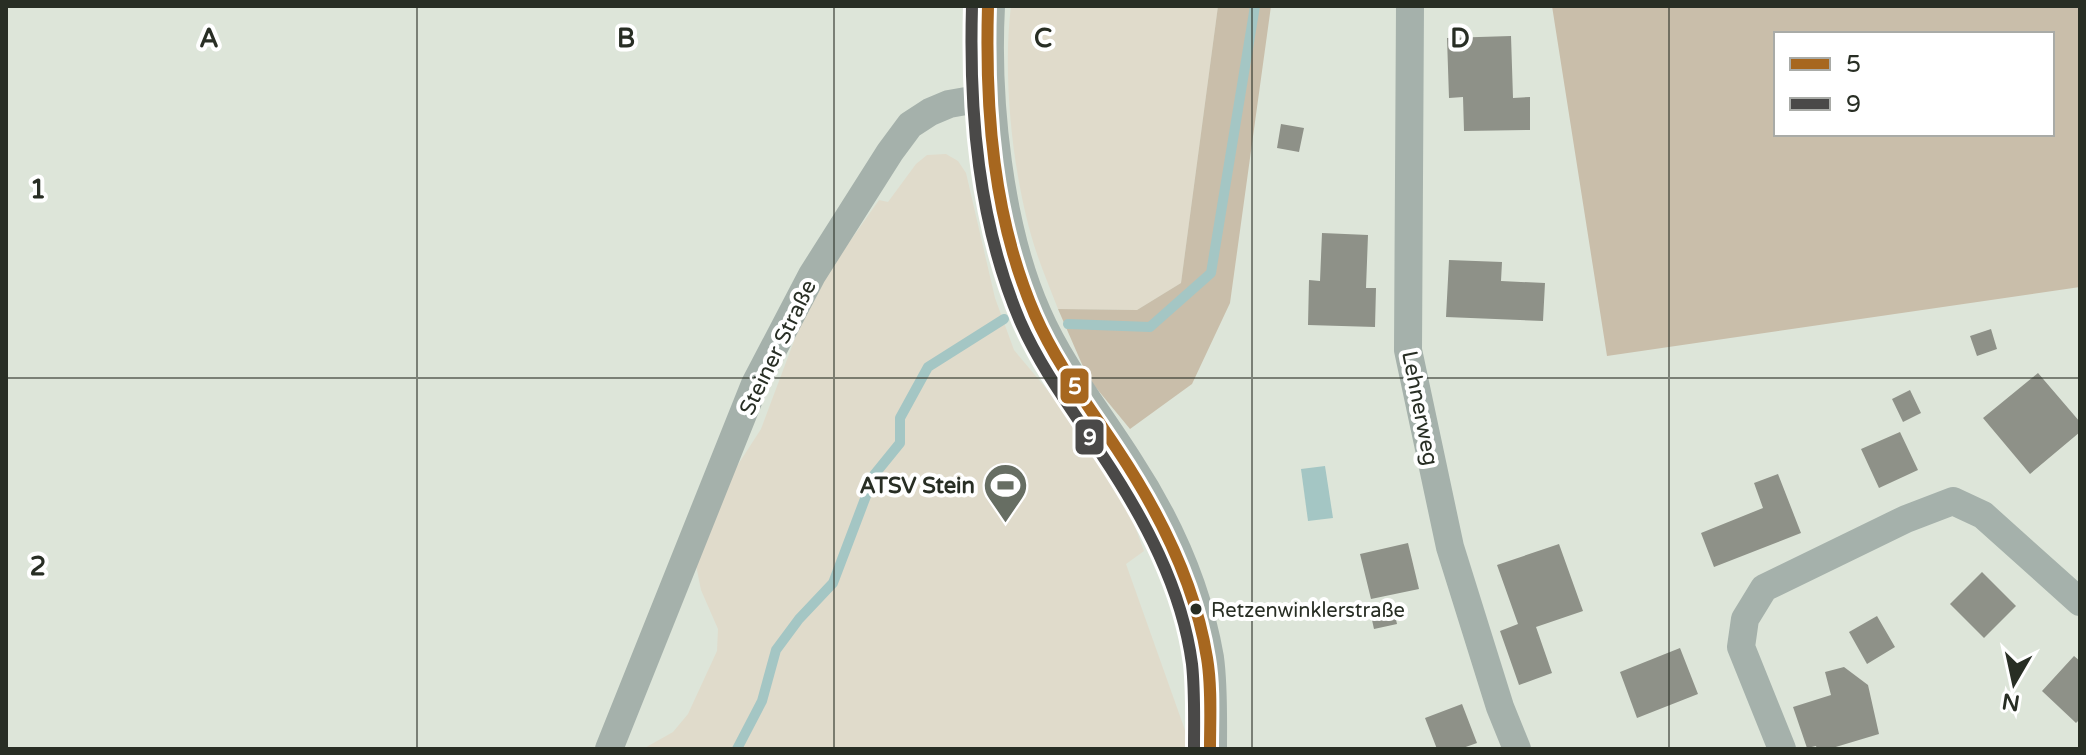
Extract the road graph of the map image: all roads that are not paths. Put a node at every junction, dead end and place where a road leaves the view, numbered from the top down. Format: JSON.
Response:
{"nodes":[{"id":1,"x":988,"y":6,"type":"edge"},
{"id":2,"x":1410,"y":6,"type":"edge"},
{"id":3,"x":989,"y":97,"type":"junction"},
{"id":4,"x":2080,"y":602,"type":"edge"},
{"id":5,"x":609,"y":749,"type":"edge"},
{"id":6,"x":1210,"y":749,"type":"edge"},
{"id":7,"x":1517,"y":749,"type":"edge"},
{"id":8,"x":1782,"y":749,"type":"edge"}],
"edges":[{"from":1,"to":3,"type":"street"},
{"from":2,"to":7,"type":"street","name":"Lehnerweg"},
{"from":3,"to":5,"type":"street","name":"Steiner Straße"},
{"from":3,"to":6,"type":"street"},
{"from":4,"to":8,"type":"street"}]}
